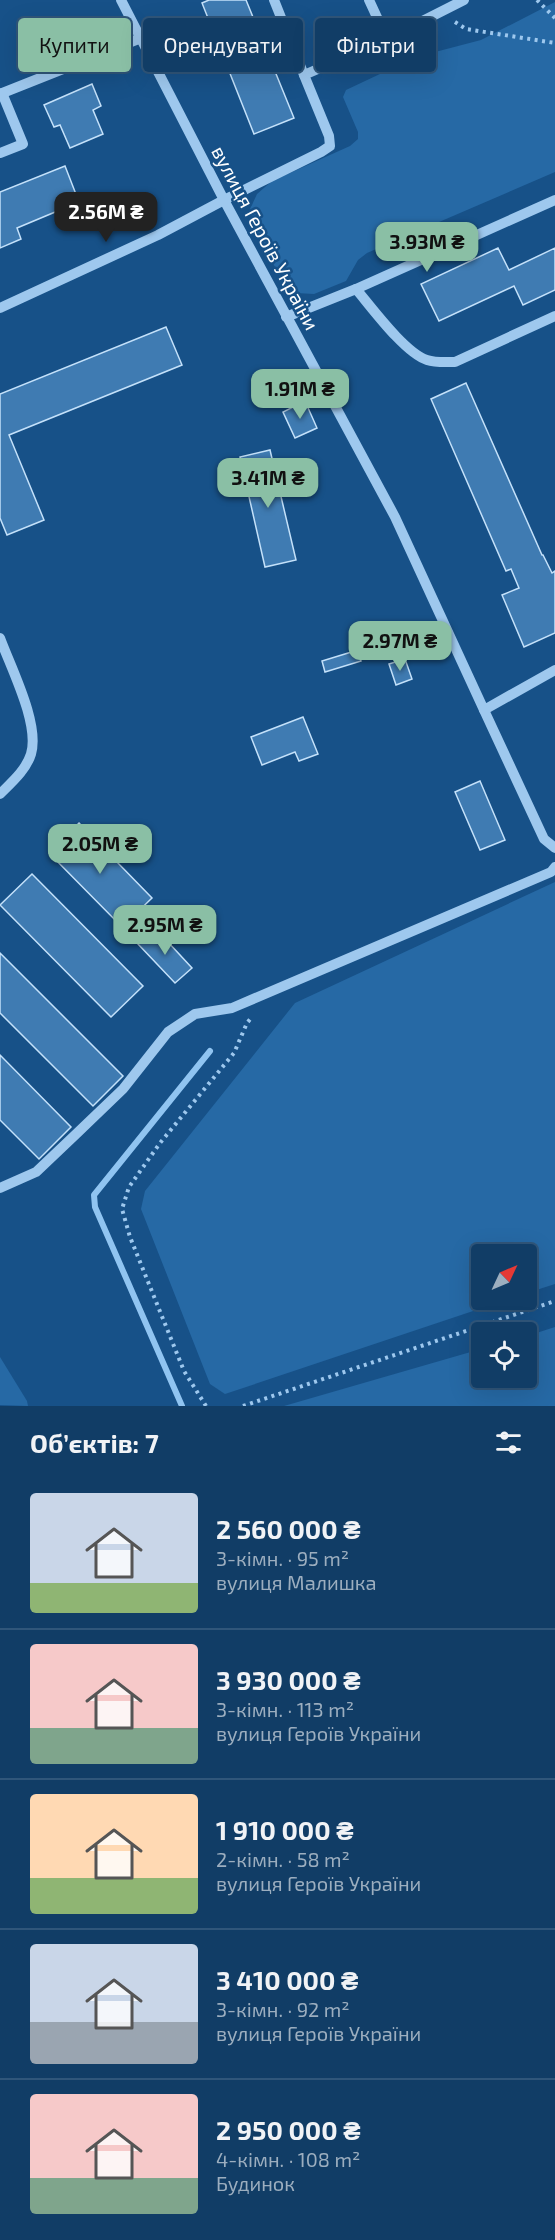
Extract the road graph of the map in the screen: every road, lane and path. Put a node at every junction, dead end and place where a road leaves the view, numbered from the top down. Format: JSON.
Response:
{"nodes":[{"id":1,"x":121,"y":0,"type":"edge"},
{"id":2,"x":274,"y":0,"type":"edge"},
{"id":3,"x":369,"y":0,"type":"edge"},
{"id":4,"x":464,"y":0,"type":"edge"},
{"id":5,"x":537,"y":0,"type":"edge"},
{"id":6,"x":439,"y":13,"type":"junction"},
{"id":7,"x":377,"y":18,"type":"edge"},
{"id":8,"x":429,"y":18,"type":"edge"},
{"id":9,"x":555,"y":18,"type":"edge"},
{"id":10,"x":141,"y":38,"type":"junction"},
{"id":11,"x":555,"y":43,"type":"edge"},
{"id":12,"x":315,"y":70,"type":"edge"},
{"id":13,"x":304,"y":75,"type":"junction"},
{"id":14,"x":1,"y":93,"type":"edge"},
{"id":15,"x":0,"y":153,"type":"edge"},
{"id":16,"x":224,"y":200,"type":"junction"},
{"id":17,"x":555,"y":200,"type":"edge"},
{"id":18,"x":356,"y":289,"type":"junction"},
{"id":19,"x":0,"y":308,"type":"edge"},
{"id":20,"x":555,"y":316,"type":"edge"},
{"id":21,"x":286,"y":317,"type":"junction"},
{"id":22,"x":0,"y":638,"type":"edge"},
{"id":23,"x":555,"y":670,"type":"edge"},
{"id":24,"x":484,"y":710,"type":"junction"},
{"id":25,"x":0,"y":794,"type":"edge"},
{"id":26,"x":555,"y":848,"type":"edge"},
{"id":27,"x":555,"y":867,"type":"edge"},
{"id":28,"x":253,"y":1016,"type":"dead end"},
{"id":29,"x":0,"y":1188,"type":"edge"},
{"id":30,"x":555,"y":1301,"type":"edge"},
{"id":31,"x":206,"y":1406,"type":"edge"},
{"id":32,"x":243,"y":1406,"type":"edge"}],
"edges":[{"from":1,"to":10,"type":"street","name":"вулиця Героїв України"},
{"from":2,"to":13,"type":"street"},
{"from":3,"to":7,"type":"street"},
{"from":4,"to":6,"type":"street"},
{"from":5,"to":9,"type":"path"},
{"from":6,"to":8,"type":"street"},
{"from":6,"to":11,"type":"path"},
{"from":10,"to":14,"type":"street"},
{"from":10,"to":16,"type":"street","name":"вулиця Героїв України"},
{"from":12,"to":13,"type":"street"},
{"from":13,"to":16,"type":"street"},
{"from":14,"to":15,"type":"street"},
{"from":16,"to":19,"type":"street"},
{"from":16,"to":21,"type":"street","name":"вулиця Героїв України"},
{"from":17,"to":18,"type":"street"},
{"from":18,"to":20,"type":"street"},
{"from":18,"to":21,"type":"street"},
{"from":21,"to":24,"type":"street","name":"вулиця Героїв України"},
{"from":22,"to":25,"type":"street"},
{"from":23,"to":24,"type":"street"},
{"from":24,"to":26,"type":"street","name":"вулиця Героїв України"},
{"from":27,"to":29,"type":"street"},
{"from":28,"to":31,"type":"path"},
{"from":30,"to":32,"type":"path"}]}
